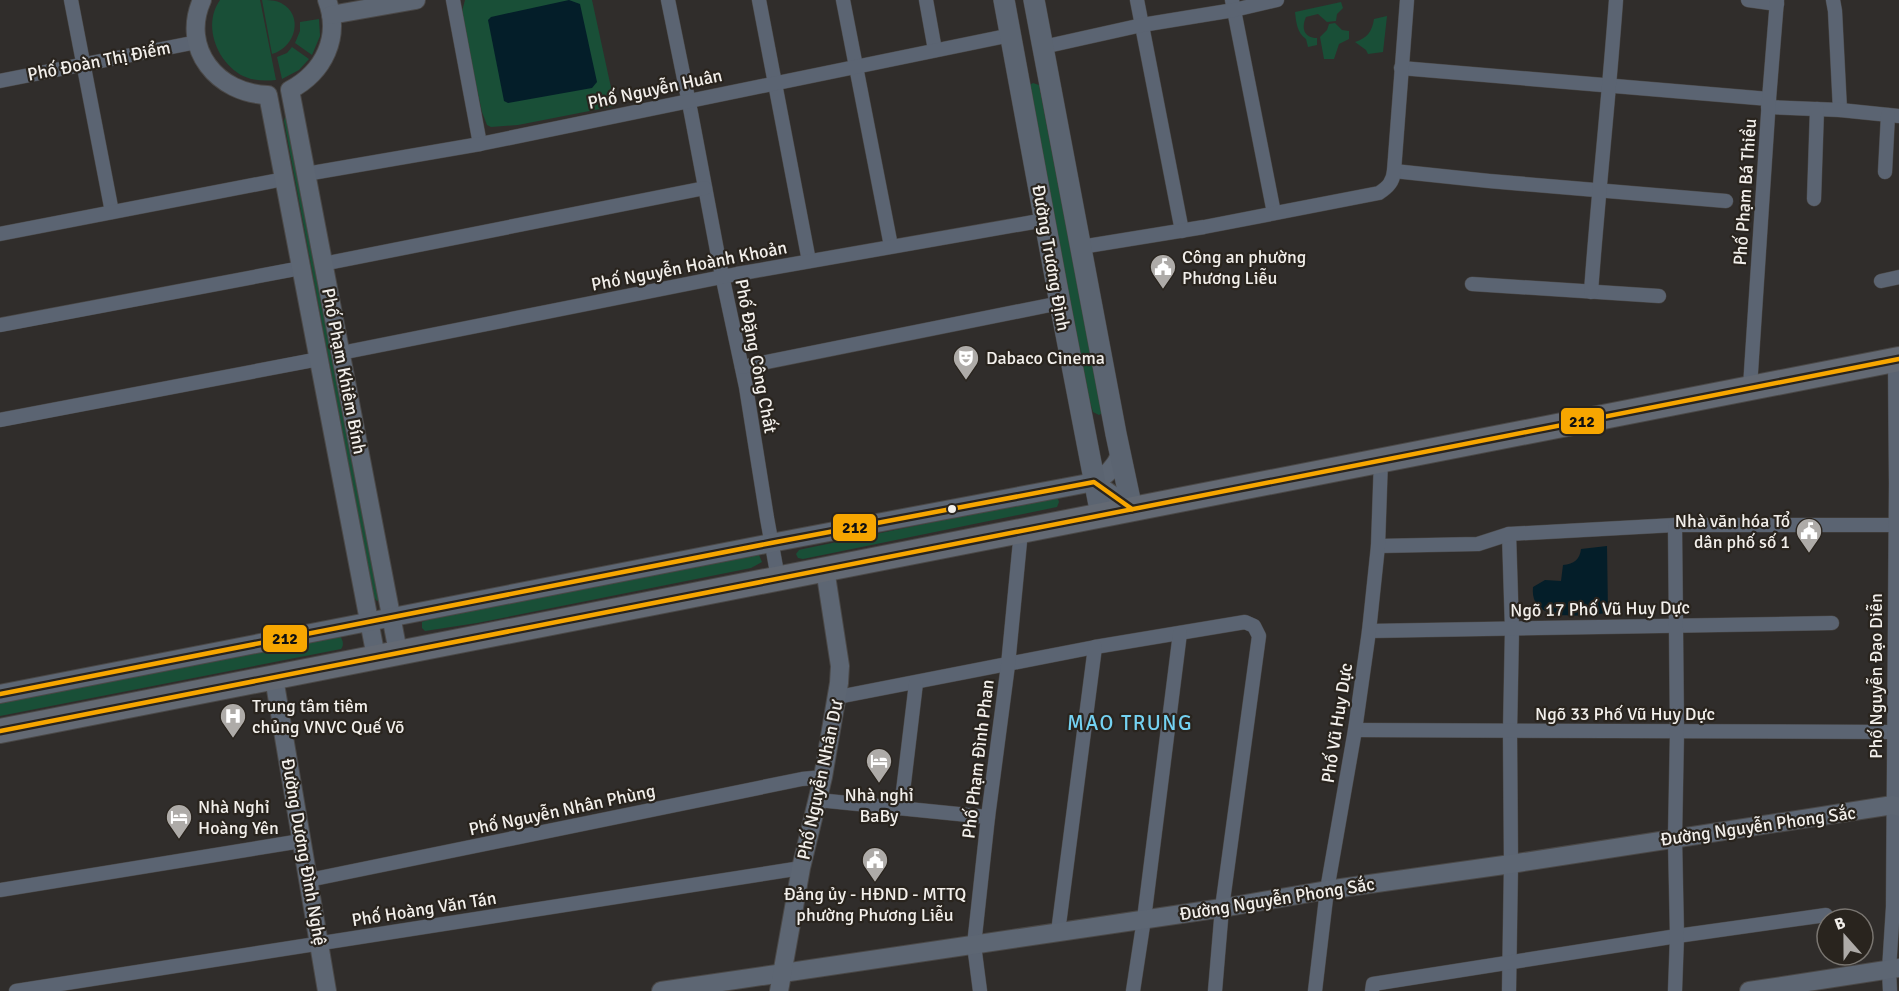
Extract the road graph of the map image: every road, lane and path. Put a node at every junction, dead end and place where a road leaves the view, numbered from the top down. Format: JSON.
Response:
{"nodes":[{"id":1,"x":71,"y":0,"type":"edge"},
{"id":2,"x":202,"y":0,"type":"edge"},
{"id":3,"x":416,"y":0,"type":"edge"},
{"id":4,"x":453,"y":0,"type":"edge"},
{"id":5,"x":668,"y":0,"type":"edge"},
{"id":6,"x":759,"y":0,"type":"edge"},
{"id":7,"x":843,"y":0,"type":"edge"},
{"id":8,"x":926,"y":0,"type":"edge"},
{"id":9,"x":1004,"y":0,"type":"edge"},
{"id":10,"x":1034,"y":0,"type":"edge"},
{"id":11,"x":1137,"y":0,"type":"edge"},
{"id":12,"x":1277,"y":0,"type":"edge"},
{"id":13,"x":1407,"y":0,"type":"edge"},
{"id":14,"x":1616,"y":0,"type":"edge"},
{"id":15,"x":1748,"y":0,"type":"edge"},
{"id":16,"x":1833,"y":0,"type":"edge"},
{"id":17,"x":1777,"y":2,"type":"edge"},
{"id":18,"x":1233,"y":5,"type":"edge"},
{"id":19,"x":329,"y":8,"type":"edge"},
{"id":20,"x":1142,"y":25,"type":"junction"},
{"id":21,"x":197,"y":42,"type":"junction"},
{"id":22,"x":1012,"y":44,"type":"junction"},
{"id":23,"x":1043,"y":47,"type":"junction"},
{"id":24,"x":935,"y":50,"type":"junction"},
{"id":25,"x":82,"y":64,"type":"junction"},
{"id":26,"x":855,"y":66,"type":"junction"},
{"id":27,"x":1401,"y":68,"type":"junction"},
{"id":28,"x":0,"y":81,"type":"edge"},
{"id":29,"x":774,"y":83,"type":"junction"},
{"id":30,"x":1610,"y":87,"type":"junction"},
{"id":31,"x":688,"y":100,"type":"junction"},
{"id":32,"x":1769,"y":103,"type":"junction"},
{"id":33,"x":1817,"y":109,"type":"junction"},
{"id":34,"x":1840,"y":110,"type":"junction"},
{"id":35,"x":1894,"y":116,"type":"edge"},
{"id":36,"x":480,"y":144,"type":"junction"},
{"id":37,"x":1394,"y":171,"type":"junction"},
{"id":38,"x":1886,"y":172,"type":"dead end"},
{"id":39,"x":306,"y":174,"type":"junction"},
{"id":40,"x":284,"y":179,"type":"junction"},
{"id":41,"x":705,"y":188,"type":"junction"},
{"id":42,"x":1598,"y":190,"type":"junction"},
{"id":43,"x":1814,"y":199,"type":"dead end"},
{"id":44,"x":1726,"y":201,"type":"dead end"},
{"id":45,"x":112,"y":212,"type":"junction"},
{"id":46,"x":1274,"y":213,"type":"junction"},
{"id":47,"x":1044,"y":220,"type":"junction"},
{"id":48,"x":1182,"y":231,"type":"junction"},
{"id":49,"x":0,"y":234,"type":"edge"},
{"id":50,"x":891,"y":246,"type":"junction"},
{"id":51,"x":1081,"y":247,"type":"junction"},
{"id":52,"x":809,"y":261,"type":"junction"},
{"id":53,"x":323,"y":264,"type":"junction"},
{"id":54,"x":301,"y":268,"type":"junction"},
{"id":55,"x":722,"y":277,"type":"junction"},
{"id":56,"x":1899,"y":277,"type":"edge"},
{"id":57,"x":1881,"y":281,"type":"dead end"},
{"id":58,"x":1472,"y":284,"type":"dead end"},
{"id":59,"x":1591,"y":292,"type":"junction"},
{"id":60,"x":1659,"y":296,"type":"dead end"},
{"id":61,"x":1060,"y":303,"type":"junction"},
{"id":62,"x":0,"y":324,"type":"edge"},
{"id":63,"x":341,"y":352,"type":"junction"},
{"id":64,"x":319,"y":359,"type":"junction"},
{"id":65,"x":1897,"y":360,"type":"edge"},
{"id":66,"x":742,"y":367,"type":"junction"},
{"id":67,"x":1750,"y":387,"type":"junction"},
{"id":68,"x":0,"y":420,"type":"edge"},
{"id":69,"x":1120,"y":455,"type":"junction"},
{"id":70,"x":1381,"y":459,"type":"junction"},
{"id":71,"x":1094,"y":482,"type":"junction"},
{"id":72,"x":1898,"y":484,"type":"edge"},
{"id":73,"x":1132,"y":509,"type":"junction"},
{"id":74,"x":1101,"y":515,"type":"junction"},
{"id":75,"x":1675,"y":525,"type":"junction"},
{"id":76,"x":1894,"y":525,"type":"junction"},
{"id":77,"x":1021,"y":531,"type":"junction"},
{"id":78,"x":1509,"y":534,"type":"junction"},
{"id":79,"x":771,"y":543,"type":"junction"},
{"id":80,"x":1378,"y":546,"type":"junction"},
{"id":81,"x":825,"y":568,"type":"junction"},
{"id":82,"x":778,"y":578,"type":"junction"},
{"id":83,"x":392,"y":618,"type":"junction"},
{"id":84,"x":369,"y":621,"type":"junction"},
{"id":85,"x":1896,"y":622,"type":"edge"},
{"id":86,"x":1832,"y":623,"type":"dead end"},
{"id":87,"x":1676,"y":626,"type":"junction"},
{"id":88,"x":1512,"y":629,"type":"junction"},
{"id":89,"x":1369,"y":631,"type":"junction"},
{"id":90,"x":1180,"y":633,"type":"junction"},
{"id":91,"x":1095,"y":647,"type":"junction"},
{"id":92,"x":387,"y":654,"type":"junction"},
{"id":93,"x":1008,"y":665,"type":"junction"},
{"id":94,"x":274,"y":678,"type":"junction"},
{"id":95,"x":916,"y":683,"type":"junction"},
{"id":96,"x":0,"y":694,"type":"edge"},
{"id":97,"x":838,"y":698,"type":"junction"},
{"id":98,"x":1355,"y":730,"type":"junction"},
{"id":99,"x":0,"y":731,"type":"edge"},
{"id":100,"x":1510,"y":732,"type":"junction"},
{"id":101,"x":1677,"y":732,"type":"junction"},
{"id":102,"x":1894,"y":732,"type":"junction"},
{"id":103,"x":823,"y":777,"type":"junction"},
{"id":104,"x":818,"y":800,"type":"junction"},
{"id":105,"x":1897,"y":804,"type":"edge"},
{"id":106,"x":901,"y":808,"type":"junction"},
{"id":107,"x":988,"y":817,"type":"junction"},
{"id":108,"x":1675,"y":838,"type":"junction"},
{"id":109,"x":302,"y":841,"type":"junction"},
{"id":110,"x":1511,"y":864,"type":"junction"},
{"id":111,"x":801,"y":868,"type":"junction"},
{"id":112,"x":309,"y":880,"type":"junction"},
{"id":113,"x":0,"y":890,"type":"edge"},
{"id":114,"x":1327,"y":890,"type":"junction"},
{"id":115,"x":1896,"y":907,"type":"edge"},
{"id":116,"x":1222,"y":908,"type":"junction"},
{"id":117,"x":1815,"y":917,"type":"edge"},
{"id":118,"x":1144,"y":919,"type":"junction"},
{"id":119,"x":1058,"y":932,"type":"junction"},
{"id":120,"x":1677,"y":936,"type":"junction"},
{"id":121,"x":319,"y":944,"type":"junction"},
{"id":122,"x":974,"y":945,"type":"junction"},
{"id":123,"x":1510,"y":963,"type":"junction"},
{"id":124,"x":1894,"y":969,"type":"edge"},
{"id":125,"x":783,"y":972,"type":"junction"},
{"id":126,"x":16,"y":991,"type":"edge"},
{"id":127,"x":327,"y":991,"type":"edge"},
{"id":128,"x":661,"y":991,"type":"edge"},
{"id":129,"x":779,"y":991,"type":"edge"},
{"id":130,"x":980,"y":991,"type":"edge"},
{"id":131,"x":1133,"y":991,"type":"edge"},
{"id":132,"x":1215,"y":991,"type":"edge"},
{"id":133,"x":1315,"y":991,"type":"edge"},
{"id":134,"x":1372,"y":991,"type":"edge"},
{"id":135,"x":1509,"y":991,"type":"edge"},
{"id":136,"x":1675,"y":991,"type":"edge"},
{"id":137,"x":1749,"y":991,"type":"edge"},
{"id":138,"x":1890,"y":991,"type":"edge"}],
"edges":[{"from":1,"to":25,"type":"street"},
{"from":2,"to":21,"type":"main road"},
{"from":3,"to":19,"type":"main road"},
{"from":4,"to":36,"type":"street"},
{"from":5,"to":31,"type":"street","name":"Phố Đặng Công Chất"},
{"from":6,"to":29,"type":"street"},
{"from":7,"to":26,"type":"street"},
{"from":8,"to":24,"type":"street"},
{"from":9,"to":22,"type":"main road","name":"Đường Trương Định"},
{"from":10,"to":23,"type":"main road","name":"Đường Trương Định"},
{"from":11,"to":20,"type":"street"},
{"from":12,"to":18,"type":"street"},
{"from":13,"to":27,"type":"street"},
{"from":14,"to":30,"type":"street"},
{"from":15,"to":17,"type":"street"},
{"from":16,"to":34,"type":"street"},
{"from":17,"to":32,"type":"street","name":"Phố Phạm Bá Thiều"},
{"from":18,"to":20,"type":"street"},
{"from":18,"to":46,"type":"street"},
{"from":19,"to":39,"type":"main road","name":"Phố Phạm Khiêm Bính"},
{"from":20,"to":23,"type":"street"},
{"from":20,"to":48,"type":"street"},
{"from":21,"to":25,"type":"street","name":"Phố Đoàn Thị Điểm"},
{"from":21,"to":40,"type":"main road","name":"Phố Phạm Khiêm Bính"},
{"from":22,"to":23,"type":"main road"},
{"from":22,"to":24,"type":"street","name":"Phố Nguyễn Huân"},
{"from":22,"to":47,"type":"main road","name":"Đường Trương Định"},
{"from":23,"to":51,"type":"main road","name":"Đường Trương Định"},
{"from":24,"to":26,"type":"street","name":"Phố Nguyễn Huân"},
{"from":25,"to":28,"type":"street","name":"Phố Đoàn Thị Điểm"},
{"from":25,"to":45,"type":"street"},
{"from":26,"to":29,"type":"street","name":"Phố Nguyễn Huân"},
{"from":26,"to":50,"type":"street"},
{"from":27,"to":30,"type":"street"},
{"from":27,"to":37,"type":"street"},
{"from":29,"to":31,"type":"street","name":"Phố Nguyễn Huân"},
{"from":29,"to":52,"type":"street"},
{"from":30,"to":32,"type":"street"},
{"from":30,"to":42,"type":"street"},
{"from":31,"to":36,"type":"street","name":"Phố Nguyễn Huân"},
{"from":31,"to":41,"type":"street","name":"Phố Đặng Công Chất"},
{"from":32,"to":33,"type":"street"},
{"from":32,"to":67,"type":"street","name":"Phố Phạm Bá Thiều"},
{"from":33,"to":34,"type":"street"},
{"from":33,"to":43,"type":"street"},
{"from":34,"to":35,"type":"street"},
{"from":35,"to":38,"type":"street"},
{"from":36,"to":39,"type":"street","name":"Phố Nguyễn Huân"},
{"from":37,"to":42,"type":"street"},
{"from":37,"to":46,"type":"street"},
{"from":39,"to":53,"type":"main road","name":"Phố Phạm Khiêm Bính"},
{"from":40,"to":45,"type":"street"},
{"from":40,"to":54,"type":"main road","name":"Phố Phạm Khiêm Bính"},
{"from":41,"to":53,"type":"street"},
{"from":41,"to":55,"type":"street","name":"Phố Đặng Công Chất"},
{"from":42,"to":44,"type":"street"},
{"from":42,"to":59,"type":"street"},
{"from":45,"to":49,"type":"street"},
{"from":46,"to":48,"type":"street"},
{"from":47,"to":50,"type":"street","name":"Phố Nguyễn Hoành Khoản"},
{"from":47,"to":61,"type":"main road","name":"Đường Trương Định"},
{"from":48,"to":51,"type":"street"},
{"from":50,"to":52,"type":"street","name":"Phố Nguyễn Hoành Khoản"},
{"from":51,"to":69,"type":"main road","name":"Đường Trương Định"},
{"from":52,"to":55,"type":"street","name":"Phố Nguyễn Hoành Khoản"},
{"from":53,"to":63,"type":"main road","name":"Phố Phạm Khiêm Bính"},
{"from":54,"to":62,"type":"street"},
{"from":54,"to":64,"type":"main road","name":"Phố Phạm Khiêm Bính"},
{"from":55,"to":63,"type":"street","name":"Phố Nguyễn Hoành Khoản"},
{"from":55,"to":66,"type":"street","name":"Phố Đặng Công Chất"},
{"from":56,"to":57,"type":"street"},
{"from":58,"to":59,"type":"street"},
{"from":59,"to":60,"type":"street"},
{"from":61,"to":66,"type":"street"},
{"from":61,"to":71,"type":"main road","name":"Đường Trương Định"},
{"from":63,"to":83,"type":"main road","name":"Phố Phạm Khiêm Bính"},
{"from":64,"to":68,"type":"street"},
{"from":64,"to":84,"type":"main road","name":"Phố Phạm Khiêm Bính"},
{"from":65,"to":67,"type":"highway"},
{"from":65,"to":72,"type":"street","name":"Phố Nguyễn Đạo Diễn"},
{"from":66,"to":79,"type":"street","name":"Phố Đặng Công Chất"},
{"from":67,"to":70,"type":"highway"},
{"from":69,"to":71,"type":"main road"},
{"from":69,"to":73,"type":"main road","name":"Đường Trương Định"},
{"from":70,"to":73,"type":"highway"},
{"from":70,"to":80,"type":"street","name":"Phố Vũ Huy Dực"},
{"from":71,"to":73,"type":"main road"},
{"from":71,"to":74,"type":"main road","name":"Đường Trương Định"},
{"from":71,"to":79,"type":"main road"},
{"from":72,"to":76,"type":"street","name":"Phố Nguyễn Đạo Diễn"},
{"from":73,"to":74,"type":"highway"},
{"from":74,"to":77,"type":"highway"},
{"from":75,"to":76,"type":"street"},
{"from":75,"to":78,"type":"street"},
{"from":75,"to":87,"type":"street"},
{"from":76,"to":85,"type":"street","name":"Phố Nguyễn Đạo Diễn"},
{"from":77,"to":81,"type":"highway"},
{"from":77,"to":93,"type":"street","name":"Phố Phạm Đình Phan"},
{"from":78,"to":80,"type":"street"},
{"from":78,"to":88,"type":"street"},
{"from":79,"to":82,"type":"street","name":"Phố Đặng Công Chất"},
{"from":79,"to":83,"type":"main road"},
{"from":80,"to":89,"type":"street","name":"Phố Vũ Huy Dực"},
{"from":81,"to":82,"type":"highway"},
{"from":81,"to":97,"type":"main road","name":"Phố Nguyễn Nhân Dư"},
{"from":82,"to":92,"type":"highway"},
{"from":83,"to":84,"type":"main road"},
{"from":83,"to":92,"type":"main road","name":"Phố Phạm Khiêm Bính"},
{"from":84,"to":92,"type":"main road","name":"Phố Phạm Khiêm Bính"},
{"from":84,"to":96,"type":"main road"},
{"from":85,"to":102,"type":"street","name":"Phố Nguyễn Đạo Diễn"},
{"from":86,"to":87,"type":"street","name":"Ngõ 17 Phố Vũ Huy Dực"},
{"from":87,"to":88,"type":"street","name":"Ngõ 17 Phố Vũ Huy Dực"},
{"from":87,"to":101,"type":"street"},
{"from":88,"to":89,"type":"street","name":"Ngõ 17 Phố Vũ Huy Dực"},
{"from":88,"to":100,"type":"street"},
{"from":89,"to":98,"type":"street","name":"Phố Vũ Huy Dực"},
{"from":90,"to":91,"type":"street"},
{"from":90,"to":116,"type":"street"},
{"from":90,"to":118,"type":"street"},
{"from":91,"to":93,"type":"street"},
{"from":91,"to":119,"type":"street"},
{"from":92,"to":94,"type":"highway"},
{"from":93,"to":95,"type":"street"},
{"from":93,"to":107,"type":"street","name":"Phố Phạm Đình Phan"},
{"from":94,"to":99,"type":"highway"},
{"from":94,"to":109,"type":"main road","name":"Đường Dương Đình Nghệ"},
{"from":95,"to":97,"type":"street"},
{"from":95,"to":106,"type":"street"},
{"from":97,"to":103,"type":"main road","name":"Phố Nguyễn Nhân Dư"},
{"from":98,"to":100,"type":"street","name":"Ngõ 33 Phố Vũ Huy Dực"},
{"from":98,"to":114,"type":"street","name":"Phố Vũ Huy Dực"},
{"from":100,"to":101,"type":"street","name":"Ngõ 33 Phố Vũ Huy Dực"},
{"from":100,"to":110,"type":"street"},
{"from":101,"to":102,"type":"street","name":"Ngõ 33 Phố Vũ Huy Dực"},
{"from":101,"to":108,"type":"street"},
{"from":102,"to":105,"type":"street","name":"Phố Nguyễn Đạo Diễn"},
{"from":103,"to":104,"type":"main road","name":"Phố Nguyễn Nhân Dư"},
{"from":103,"to":112,"type":"street","name":"Phố Nguyễn Nhân Phùng"},
{"from":104,"to":106,"type":"street"},
{"from":104,"to":111,"type":"main road","name":"Phố Nguyễn Nhân Dư"},
{"from":105,"to":108,"type":"main road","name":"Đường Nguyễn Phong Sắc"},
{"from":105,"to":115,"type":"street","name":"Phố Nguyễn Đạo Diễn"},
{"from":106,"to":107,"type":"street"},
{"from":107,"to":122,"type":"street","name":"Phố Phạm Đình Phan"},
{"from":108,"to":110,"type":"main road","name":"Đường Nguyễn Phong Sắc"},
{"from":108,"to":120,"type":"street"},
{"from":109,"to":112,"type":"main road","name":"Đường Dương Đình Nghệ"},
{"from":109,"to":113,"type":"street"},
{"from":110,"to":114,"type":"main road","name":"Đường Nguyễn Phong Sắc"},
{"from":110,"to":123,"type":"street"},
{"from":111,"to":121,"type":"street","name":"Phố Hoàng Văn Tán"},
{"from":111,"to":125,"type":"main road","name":"Phố Nguyễn Nhân Dư"},
{"from":112,"to":121,"type":"main road","name":"Đường Dương Đình Nghệ"},
{"from":114,"to":116,"type":"main road","name":"Đường Nguyễn Phong Sắc"},
{"from":114,"to":133,"type":"street","name":"Phố Vũ Huy Dực"},
{"from":115,"to":124,"type":"street","name":"Phố Nguyễn Đạo Diễn"},
{"from":116,"to":118,"type":"main road","name":"Đường Nguyễn Phong Sắc"},
{"from":116,"to":132,"type":"street"},
{"from":117,"to":120,"type":"street"},
{"from":118,"to":119,"type":"main road","name":"Đường Nguyễn Phong Sắc"},
{"from":118,"to":131,"type":"street"},
{"from":119,"to":122,"type":"main road","name":"Đường Nguyễn Phong Sắc"},
{"from":120,"to":123,"type":"street"},
{"from":120,"to":136,"type":"street"},
{"from":121,"to":126,"type":"street","name":"Phố Hoàng Văn Tán"},
{"from":121,"to":127,"type":"main road","name":"Đường Dương Đình Nghệ"},
{"from":122,"to":125,"type":"main road","name":"Đường Nguyễn Phong Sắc"},
{"from":122,"to":130,"type":"street","name":"Phố Phạm Đình Phan"},
{"from":123,"to":134,"type":"street"},
{"from":123,"to":135,"type":"street"},
{"from":124,"to":137,"type":"main road"},
{"from":124,"to":138,"type":"street","name":"Phố Nguyễn Đạo Diễn"},
{"from":125,"to":128,"type":"main road","name":"Đường Nguyễn Phong Sắc"},
{"from":125,"to":129,"type":"main road","name":"Phố Nguyễn Nhân Dư"}]}
